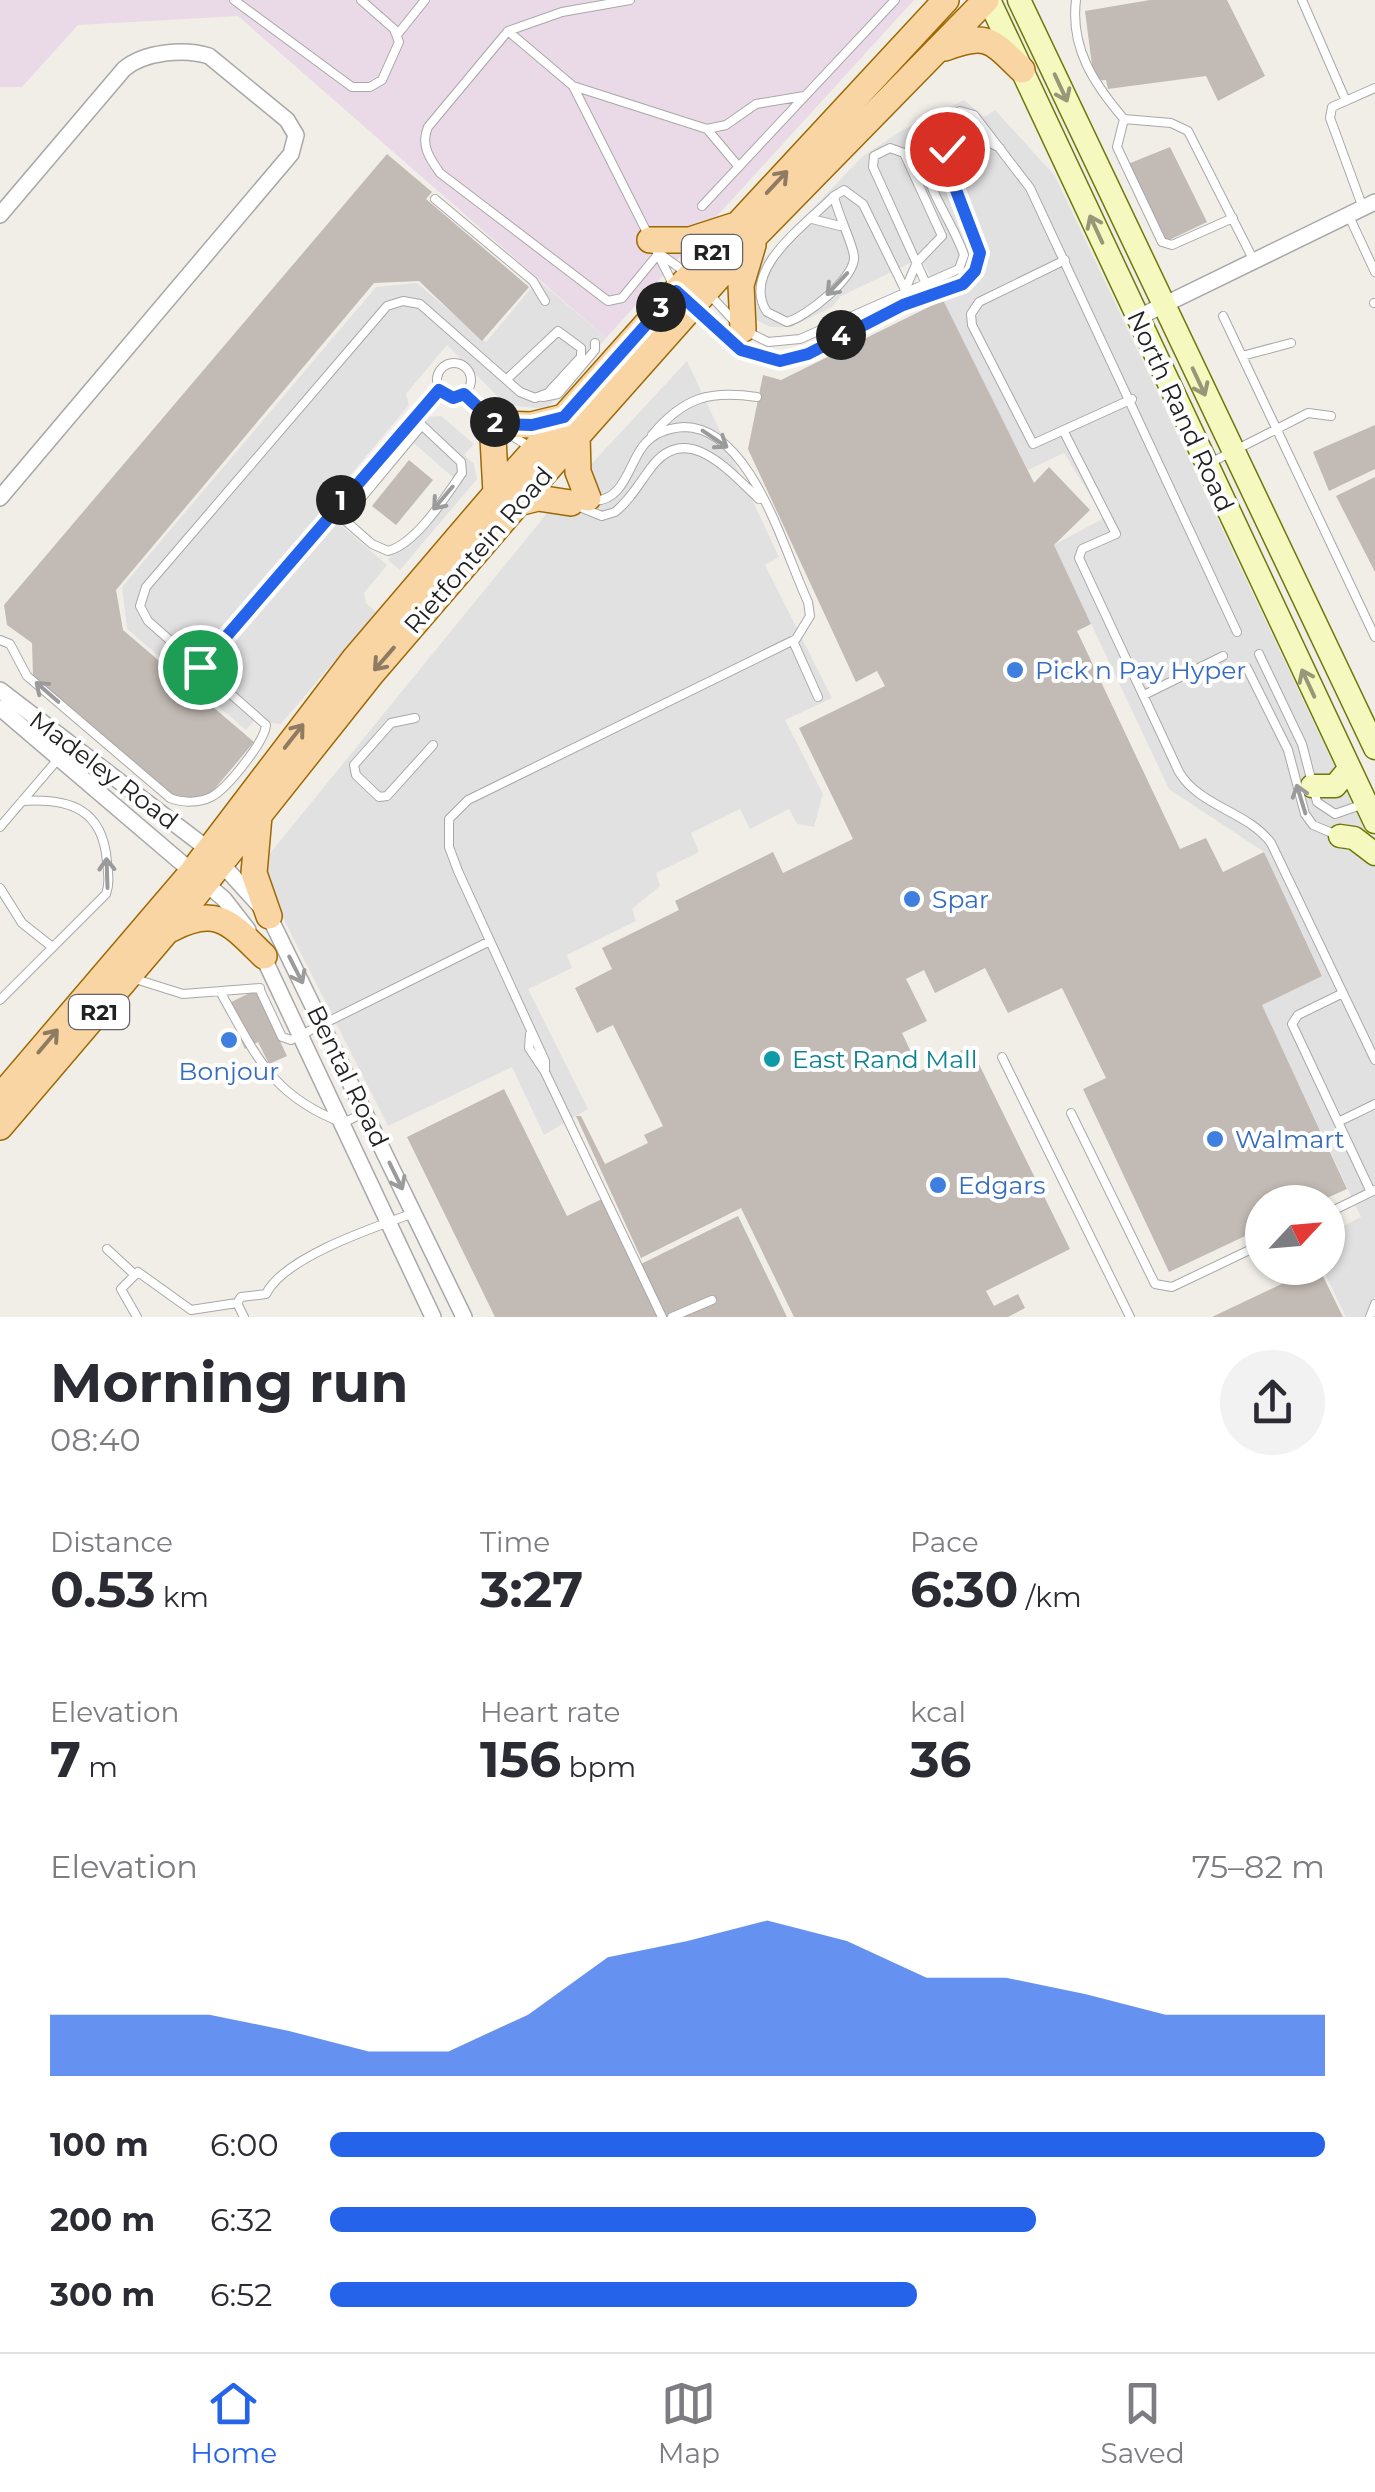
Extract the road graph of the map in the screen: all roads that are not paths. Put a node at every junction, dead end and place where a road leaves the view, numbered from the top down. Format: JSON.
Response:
{"nodes":[{"id":1,"x":234,"y":0,"type":"edge"},
{"id":2,"x":361,"y":0,"type":"edge"},
{"id":3,"x":424,"y":0,"type":"edge"},
{"id":4,"x":630,"y":0,"type":"edge"},
{"id":5,"x":895,"y":0,"type":"edge"},
{"id":6,"x":946,"y":0,"type":"edge"},
{"id":7,"x":987,"y":0,"type":"edge"},
{"id":8,"x":1019,"y":0,"type":"edge"},
{"id":9,"x":1076,"y":0,"type":"edge"},
{"id":10,"x":1302,"y":0,"type":"edge"},
{"id":11,"x":508,"y":31,"type":"junction"},
{"id":12,"x":397,"y":34,"type":"junction"},
{"id":13,"x":939,"y":50,"type":"junction"},
{"id":14,"x":1022,"y":70,"type":"junction"},
{"id":15,"x":573,"y":86,"type":"junction"},
{"id":16,"x":1375,"y":88,"type":"edge"},
{"id":17,"x":805,"y":96,"type":"junction"},
{"id":18,"x":1346,"y":101,"type":"junction"},
{"id":19,"x":1124,"y":118,"type":"junction"},
{"id":20,"x":708,"y":129,"type":"junction"},
{"id":21,"x":1000,"y":148,"type":"junction"},
{"id":22,"x":739,"y":167,"type":"junction"},
{"id":23,"x":834,"y":196,"type":"junction"},
{"id":24,"x":435,"y":199,"type":"dead end"},
{"id":25,"x":702,"y":206,"type":"dead end"},
{"id":26,"x":1362,"y":208,"type":"edge"},
{"id":27,"x":0,"y":215,"type":"edge"},
{"id":28,"x":812,"y":218,"type":"junction"},
{"id":29,"x":1232,"y":218,"type":"junction"},
{"id":30,"x":840,"y":226,"type":"junction"},
{"id":31,"x":746,"y":230,"type":"junction"},
{"id":32,"x":655,"y":246,"type":"junction"},
{"id":33,"x":1369,"y":259,"type":"junction"},
{"id":34,"x":1065,"y":260,"type":"junction"},
{"id":35,"x":1254,"y":261,"type":"junction"},
{"id":36,"x":916,"y":262,"type":"junction"},
{"id":37,"x":1357,"y":264,"type":"dead end"},
{"id":38,"x":1375,"y":272,"type":"edge"},
{"id":39,"x":925,"y":282,"type":"junction"},
{"id":40,"x":905,"y":290,"type":"junction"},
{"id":41,"x":691,"y":292,"type":"junction"},
{"id":42,"x":931,"y":294,"type":"junction"},
{"id":43,"x":544,"y":301,"type":"dead end"},
{"id":44,"x":911,"y":302,"type":"junction"},
{"id":45,"x":1163,"y":305,"type":"junction"},
{"id":46,"x":1223,"y":316,"type":"dead end"},
{"id":47,"x":1138,"y":318,"type":"junction"},
{"id":48,"x":744,"y":328,"type":"junction"},
{"id":49,"x":595,"y":343,"type":"dead end"},
{"id":50,"x":1291,"y":343,"type":"dead end"},
{"id":51,"x":477,"y":353,"type":"junction"},
{"id":52,"x":1242,"y":356,"type":"junction"},
{"id":53,"x":466,"y":368,"type":"junction"},
{"id":54,"x":506,"y":379,"type":"junction"},
{"id":55,"x":439,"y":390,"type":"junction"},
{"id":56,"x":464,"y":394,"type":"junction"},
{"id":57,"x":542,"y":396,"type":"junction"},
{"id":58,"x":758,"y":397,"type":"dead end"},
{"id":59,"x":1132,"y":399,"type":"junction"},
{"id":60,"x":412,"y":416,"type":"junction"},
{"id":61,"x":1331,"y":416,"type":"dead end"},
{"id":62,"x":494,"y":422,"type":"junction"},
{"id":63,"x":422,"y":424,"type":"junction"},
{"id":64,"x":570,"y":426,"type":"junction"},
{"id":65,"x":1276,"y":430,"type":"junction"},
{"id":66,"x":1064,"y":432,"type":"junction"},
{"id":67,"x":646,"y":442,"type":"junction"},
{"id":68,"x":1232,"y":452,"type":"junction"},
{"id":69,"x":533,"y":459,"type":"junction"},
{"id":70,"x":1206,"y":465,"type":"junction"},
{"id":71,"x":0,"y":498,"type":"edge"},
{"id":72,"x":507,"y":498,"type":"junction"},
{"id":73,"x":580,"y":501,"type":"junction"},
{"id":74,"x":762,"y":502,"type":"junction"},
{"id":75,"x":333,"y":510,"type":"junction"},
{"id":76,"x":344,"y":519,"type":"junction"},
{"id":77,"x":1237,"y":632,"type":"dead end"},
{"id":78,"x":1375,"y":637,"type":"edge"},
{"id":79,"x":0,"y":640,"type":"edge"},
{"id":80,"x":792,"y":641,"type":"junction"},
{"id":81,"x":1259,"y":654,"type":"dead end"},
{"id":82,"x":1223,"y":656,"type":"dead end"},
{"id":83,"x":200,"y":667,"type":"junction"},
{"id":84,"x":1247,"y":668,"type":"dead end"},
{"id":85,"x":0,"y":690,"type":"edge"},
{"id":86,"x":818,"y":696,"type":"dead end"},
{"id":87,"x":1144,"y":696,"type":"junction"},
{"id":88,"x":0,"y":708,"type":"edge"},
{"id":89,"x":416,"y":718,"type":"dead end"},
{"id":90,"x":433,"y":745,"type":"dead end"},
{"id":91,"x":1375,"y":748,"type":"edge"},
{"id":92,"x":59,"y":758,"type":"junction"},
{"id":93,"x":1350,"y":769,"type":"junction"},
{"id":94,"x":1312,"y":786,"type":"junction"},
{"id":95,"x":22,"y":801,"type":"junction"},
{"id":96,"x":260,"y":811,"type":"junction"},
{"id":97,"x":1373,"y":813,"type":"edge"},
{"id":98,"x":0,"y":827,"type":"edge"},
{"id":99,"x":1340,"y":836,"type":"junction"},
{"id":100,"x":1375,"y":854,"type":"edge"},
{"id":101,"x":216,"y":856,"type":"junction"},
{"id":102,"x":199,"y":878,"type":"junction"},
{"id":103,"x":0,"y":888,"type":"edge"},
{"id":104,"x":269,"y":916,"type":"junction"},
{"id":105,"x":167,"y":931,"type":"junction"},
{"id":106,"x":488,"y":942,"type":"junction"},
{"id":107,"x":51,"y":946,"type":"junction"},
{"id":108,"x":264,"y":956,"type":"junction"},
{"id":109,"x":128,"y":977,"type":"junction"},
{"id":110,"x":260,"y":988,"type":"junction"},
{"id":111,"x":280,"y":988,"type":"junction"},
{"id":112,"x":1343,"y":993,"type":"junction"},
{"id":113,"x":222,"y":995,"type":"junction"},
{"id":114,"x":0,"y":1000,"type":"edge"},
{"id":115,"x":324,"y":1024,"type":"junction"},
{"id":116,"x":302,"y":1034,"type":"junction"},
{"id":117,"x":1002,"y":1057,"type":"dead end"},
{"id":118,"x":1375,"y":1060,"type":"edge"},
{"id":119,"x":0,"y":1098,"type":"edge"},
{"id":120,"x":1375,"y":1104,"type":"edge"},
{"id":121,"x":366,"y":1112,"type":"junction"},
{"id":122,"x":1071,"y":1113,"type":"dead end"},
{"id":123,"x":1338,"y":1122,"type":"junction"},
{"id":124,"x":343,"y":1123,"type":"junction"},
{"id":125,"x":0,"y":1127,"type":"edge"},
{"id":126,"x":1373,"y":1191,"type":"edge"},
{"id":127,"x":1345,"y":1204,"type":"edge"},
{"id":128,"x":414,"y":1213,"type":"junction"},
{"id":129,"x":389,"y":1222,"type":"junction"},
{"id":130,"x":107,"y":1249,"type":"dead end"},
{"id":131,"x":1245,"y":1252,"type":"edge"},
{"id":132,"x":134,"y":1274,"type":"junction"},
{"id":133,"x":712,"y":1300,"type":"dead end"},
{"id":134,"x":238,"y":1302,"type":"junction"},
{"id":135,"x":1375,"y":1304,"type":"edge"},
{"id":136,"x":188,"y":1314,"type":"edge"},
{"id":137,"x":137,"y":1317,"type":"edge"},
{"id":138,"x":244,"y":1317,"type":"edge"},
{"id":139,"x":433,"y":1317,"type":"edge"},
{"id":140,"x":464,"y":1317,"type":"edge"},
{"id":141,"x":662,"y":1317,"type":"edge"},
{"id":142,"x":672,"y":1317,"type":"edge"},
{"id":143,"x":1130,"y":1317,"type":"edge"},
{"id":144,"x":1370,"y":1317,"type":"edge"}],
"edges":[{"from":1,"to":12,"type":"lane"},
{"from":2,"to":12,"type":"lane"},
{"from":3,"to":12,"type":"lane"},
{"from":4,"to":11,"type":"lane"},
{"from":5,"to":17,"type":"lane"},
{"from":31,"to":6,"type":"main road","name":"Rietfontein Road","number":"R21","one_way":true},
{"from":7,"to":13,"type":"main road","name":"Rietfontein Road","number":"R21"},
{"from":7,"to":14,"type":"main road","name":"North Rand Road"},
{"from":8,"to":45,"type":"main road","name":"North Rand Road","one_way":true},
{"from":9,"to":19,"type":"lane"},
{"from":10,"to":18,"type":"lane"},
{"from":11,"to":15,"type":"lane"},
{"from":11,"to":32,"type":"lane"},
{"from":13,"to":14,"type":"main road"},
{"from":13,"to":31,"type":"main road","name":"Rietfontein Road","number":"R21"},
{"from":47,"to":14,"type":"main road","name":"North Rand Road","one_way":true},
{"from":15,"to":20,"type":"lane"},
{"from":15,"to":32,"type":"lane"},
{"from":16,"to":18,"type":"lane"},
{"from":17,"to":20,"type":"lane"},
{"from":17,"to":22,"type":"lane"},
{"from":18,"to":26,"type":"lane"},
{"from":19,"to":29,"type":"lane"},
{"from":19,"to":29,"type":"lane"},
{"from":20,"to":22,"type":"lane"},
{"from":21,"to":34,"type":"lane"},
{"from":21,"to":39,"type":"lane"},
{"from":21,"to":42,"type":"lane"},
{"from":22,"to":25,"type":"lane"},
{"from":23,"to":28,"type":"lane"},
{"from":23,"to":30,"type":"lane"},
{"from":23,"to":40,"type":"lane"},
{"from":24,"to":43,"type":"lane"},
{"from":26,"to":33,"type":"lane"},
{"from":26,"to":35,"type":"street"},
{"from":27,"to":71,"type":"street"},
{"from":28,"to":30,"type":"lane"},
{"from":30,"to":28,"type":"lane","one_way":true},
{"from":29,"to":35,"type":"lane"},
{"from":31,"to":32,"type":"main road"},
{"from":31,"to":41,"type":"main road","name":"Rietfontein Road","number":"R21"},
{"from":31,"to":48,"type":"main road"},
{"from":32,"to":41,"type":"lane"},
{"from":32,"to":41,"type":"lane"},
{"from":33,"to":37,"type":"lane"},
{"from":33,"to":38,"type":"lane"},
{"from":34,"to":59,"type":"lane"},
{"from":34,"to":66,"type":"lane"},
{"from":35,"to":45,"type":"street"},
{"from":36,"to":36,"type":"lane"},
{"from":36,"to":39,"type":"lane"},
{"from":36,"to":40,"type":"lane"},
{"from":39,"to":40,"type":"lane"},
{"from":39,"to":42,"type":"lane"},
{"from":40,"to":44,"type":"lane"},
{"from":40,"to":48,"type":"lane"},
{"from":41,"to":44,"type":"lane"},
{"from":41,"to":48,"type":"lane"},
{"from":41,"to":64,"type":"main road","name":"Rietfontein Road","number":"R21"},
{"from":42,"to":44,"type":"lane"},
{"from":45,"to":47,"type":"street"},
{"from":45,"to":68,"type":"main road","name":"North Rand Road","one_way":true},
{"from":46,"to":52,"type":"lane"},
{"from":47,"to":70,"type":"main road","name":"North Rand Road"},
{"from":49,"to":57,"type":"lane"},
{"from":50,"to":52,"type":"lane"},
{"from":51,"to":53,"type":"lane"},
{"from":51,"to":54,"type":"lane"},
{"from":51,"to":83,"type":"lane"},
{"from":52,"to":65,"type":"lane"},
{"from":53,"to":55,"type":"lane"},
{"from":53,"to":56,"type":"lane"},
{"from":54,"to":57,"type":"lane"},
{"from":54,"to":57,"type":"lane"},
{"from":55,"to":56,"type":"lane"},
{"from":55,"to":60,"type":"lane"},
{"from":56,"to":62,"type":"lane"},
{"from":58,"to":67,"type":"lane"},
{"from":59,"to":66,"type":"lane"},
{"from":59,"to":77,"type":"lane"},
{"from":60,"to":63,"type":"lane"},
{"from":60,"to":75,"type":"lane"},
{"from":61,"to":65,"type":"lane"},
{"from":62,"to":64,"type":"main road"},
{"from":62,"to":69,"type":"lane"},
{"from":62,"to":72,"type":"main road"},
{"from":63,"to":76,"type":"lane"},
{"from":63,"to":76,"type":"lane","one_way":true},
{"from":64,"to":69,"type":"main road","name":"Rietfontein Road","number":"R21"},
{"from":64,"to":73,"type":"main road"},
{"from":65,"to":68,"type":"lane"},
{"from":65,"to":78,"type":"lane"},
{"from":66,"to":87,"type":"lane"},
{"from":67,"to":73,"type":"lane"},
{"from":67,"to":74,"type":"lane","one_way":true},
{"from":68,"to":70,"type":"lane"},
{"from":68,"to":91,"type":"main road","name":"North Rand Road"},
{"from":69,"to":72,"type":"main road","name":"Rietfontein Road","number":"R21"},
{"from":69,"to":73,"type":"lane"},
{"from":69,"to":73,"type":"lane"},
{"from":93,"to":70,"type":"main road","name":"North Rand Road","one_way":true},
{"from":72,"to":73,"type":"main road"},
{"from":72,"to":96,"type":"main road","name":"Rietfontein Road","number":"R21","one_way":true},
{"from":101,"to":72,"type":"main road","name":"Rietfontein Road","number":"R21","one_way":true},
{"from":73,"to":74,"type":"lane"},
{"from":74,"to":80,"type":"lane"},
{"from":75,"to":76,"type":"lane"},
{"from":75,"to":83,"type":"lane"},
{"from":83,"to":79,"type":"lane","one_way":true},
{"from":80,"to":86,"type":"lane"},
{"from":80,"to":106,"type":"lane"},
{"from":81,"to":94,"type":"lane"},
{"from":82,"to":87,"type":"lane"},
{"from":99,"to":84,"type":"lane","one_way":true},
{"from":85,"to":101,"type":"street","name":"Madeley Road"},
{"from":87,"to":112,"type":"lane"},
{"from":88,"to":92,"type":"street","name":"Madeley Road"},
{"from":89,"to":90,"type":"lane"},
{"from":92,"to":95,"type":"lane"},
{"from":92,"to":102,"type":"street","name":"Madeley Road"},
{"from":93,"to":94,"type":"main road"},
{"from":93,"to":97,"type":"main road","name":"North Rand Road"},
{"from":94,"to":97,"type":"lane"},
{"from":95,"to":98,"type":"lane"},
{"from":107,"to":95,"type":"lane","one_way":true},
{"from":96,"to":101,"type":"main road","name":"Rietfontein Road","number":"R21"},
{"from":96,"to":104,"type":"main road"},
{"from":97,"to":99,"type":"lane"},
{"from":99,"to":100,"type":"main road"},
{"from":101,"to":102,"type":"main road","name":"Rietfontein Road","number":"R21"},
{"from":101,"to":104,"type":"street","name":"Bental Road"},
{"from":102,"to":105,"type":"main road","name":"Rietfontein Road","number":"R21"},
{"from":102,"to":108,"type":"street","name":"Bental Road"},
{"from":119,"to":102,"type":"main road","name":"Rietfontein Road","number":"R21","one_way":true},
{"from":103,"to":107,"type":"lane"},
{"from":104,"to":115,"type":"street","name":"Bental Road","one_way":true},
{"from":105,"to":108,"type":"main road"},
{"from":105,"to":109,"type":"main road","name":"Rietfontein Road","number":"R21"},
{"from":106,"to":115,"type":"lane"},
{"from":106,"to":141,"type":"lane"},
{"from":107,"to":114,"type":"lane"},
{"from":108,"to":111,"type":"street","name":"Bental Road"},
{"from":109,"to":113,"type":"lane"},
{"from":109,"to":125,"type":"main road","name":"Rietfontein Road","number":"R21"},
{"from":110,"to":111,"type":"lane"},
{"from":110,"to":113,"type":"lane"},
{"from":110,"to":116,"type":"lane"},
{"from":111,"to":116,"type":"street","name":"Bental Road"},
{"from":112,"to":118,"type":"lane"},
{"from":112,"to":123,"type":"lane"},
{"from":113,"to":124,"type":"lane"},
{"from":115,"to":116,"type":"lane"},
{"from":115,"to":121,"type":"street","name":"Bental Road"},
{"from":116,"to":124,"type":"street","name":"Bental Road"},
{"from":117,"to":143,"type":"lane"},
{"from":120,"to":123,"type":"lane"},
{"from":121,"to":124,"type":"lane"},
{"from":121,"to":128,"type":"street","name":"Bental Road","one_way":true},
{"from":122,"to":131,"type":"lane"},
{"from":123,"to":126,"type":"lane"},
{"from":124,"to":129,"type":"street","name":"Bental Road"},
{"from":126,"to":127,"type":"lane"},
{"from":128,"to":129,"type":"lane"},
{"from":128,"to":140,"type":"street","name":"Bental Road"},
{"from":129,"to":134,"type":"lane"},
{"from":129,"to":139,"type":"street","name":"Bental Road"},
{"from":130,"to":132,"type":"lane"},
{"from":132,"to":136,"type":"lane"},
{"from":132,"to":137,"type":"lane"},
{"from":133,"to":142,"type":"lane"},
{"from":134,"to":136,"type":"lane"},
{"from":134,"to":138,"type":"lane"},
{"from":135,"to":144,"type":"lane"}]}
